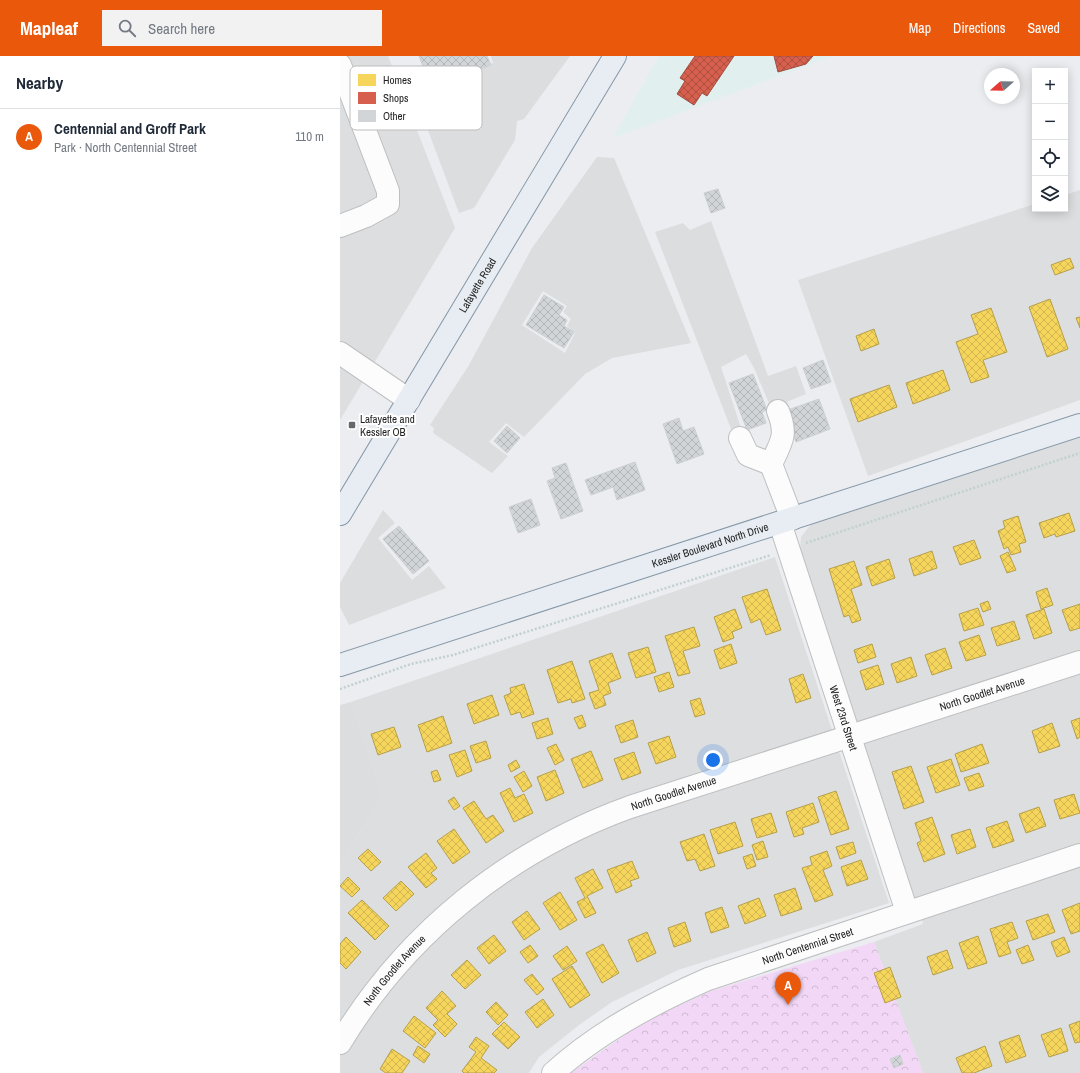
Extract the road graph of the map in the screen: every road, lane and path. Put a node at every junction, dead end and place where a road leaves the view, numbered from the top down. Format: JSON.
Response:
{"nodes":[{"id":1,"x":615,"y":56,"type":"edge"},
{"id":2,"x":340,"y":65,"type":"edge"},
{"id":3,"x":350,"y":91,"type":"edge"},
{"id":4,"x":365,"y":130,"type":"edge"},
{"id":5,"x":340,"y":226,"type":"edge"},
{"id":6,"x":340,"y":353,"type":"edge"},
{"id":7,"x":408,"y":400,"type":"junction"},
{"id":8,"x":778,"y":412,"type":"dead end"},
{"id":9,"x":1080,"y":426,"type":"edge"},
{"id":10,"x":740,"y":438,"type":"dead end"},
{"id":11,"x":1080,"y":452,"type":"edge"},
{"id":12,"x":771,"y":464,"type":"junction"},
{"id":13,"x":340,"y":514,"type":"edge"},
{"id":14,"x":786,"y":521,"type":"junction"},
{"id":15,"x":788,"y":549,"type":"junction"},
{"id":16,"x":1080,"y":662,"type":"edge"},
{"id":17,"x":340,"y":665,"type":"edge"},
{"id":18,"x":340,"y":689,"type":"edge"},
{"id":19,"x":850,"y":737,"type":"junction"},
{"id":20,"x":1080,"y":855,"type":"edge"},
{"id":21,"x":907,"y":912,"type":"junction"},
{"id":22,"x":340,"y":1043,"type":"edge"},
{"id":23,"x":554,"y":1073,"type":"edge"}],
"edges":[{"from":1,"to":7,"type":"main road","name":"Lafayette Road"},
{"from":2,"to":3,"type":"street"},
{"from":4,"to":5,"type":"street"},
{"from":6,"to":7,"type":"street"},
{"from":7,"to":13,"type":"main road","name":"Lafayette Road"},
{"from":8,"to":12,"type":"street"},
{"from":9,"to":14,"type":"main road","name":"Kessler Boulevard North Drive"},
{"from":10,"to":12,"type":"street"},
{"from":11,"to":15,"type":"path"},
{"from":12,"to":14,"type":"street","name":"West 23rd Street"},
{"from":14,"to":15,"type":"street","name":"West 23rd Street"},
{"from":14,"to":17,"type":"main road","name":"Kessler Boulevard North Drive"},
{"from":15,"to":18,"type":"path"},
{"from":15,"to":19,"type":"street","name":"West 23rd Street"},
{"from":16,"to":19,"type":"street","name":"North Goodlet Avenue"},
{"from":19,"to":21,"type":"street","name":"West 23rd Street"},
{"from":19,"to":22,"type":"street","name":"North Goodlet Avenue"},
{"from":20,"to":21,"type":"street","name":"North Centennial Street"},
{"from":21,"to":23,"type":"street","name":"North Centennial Street"}]}
